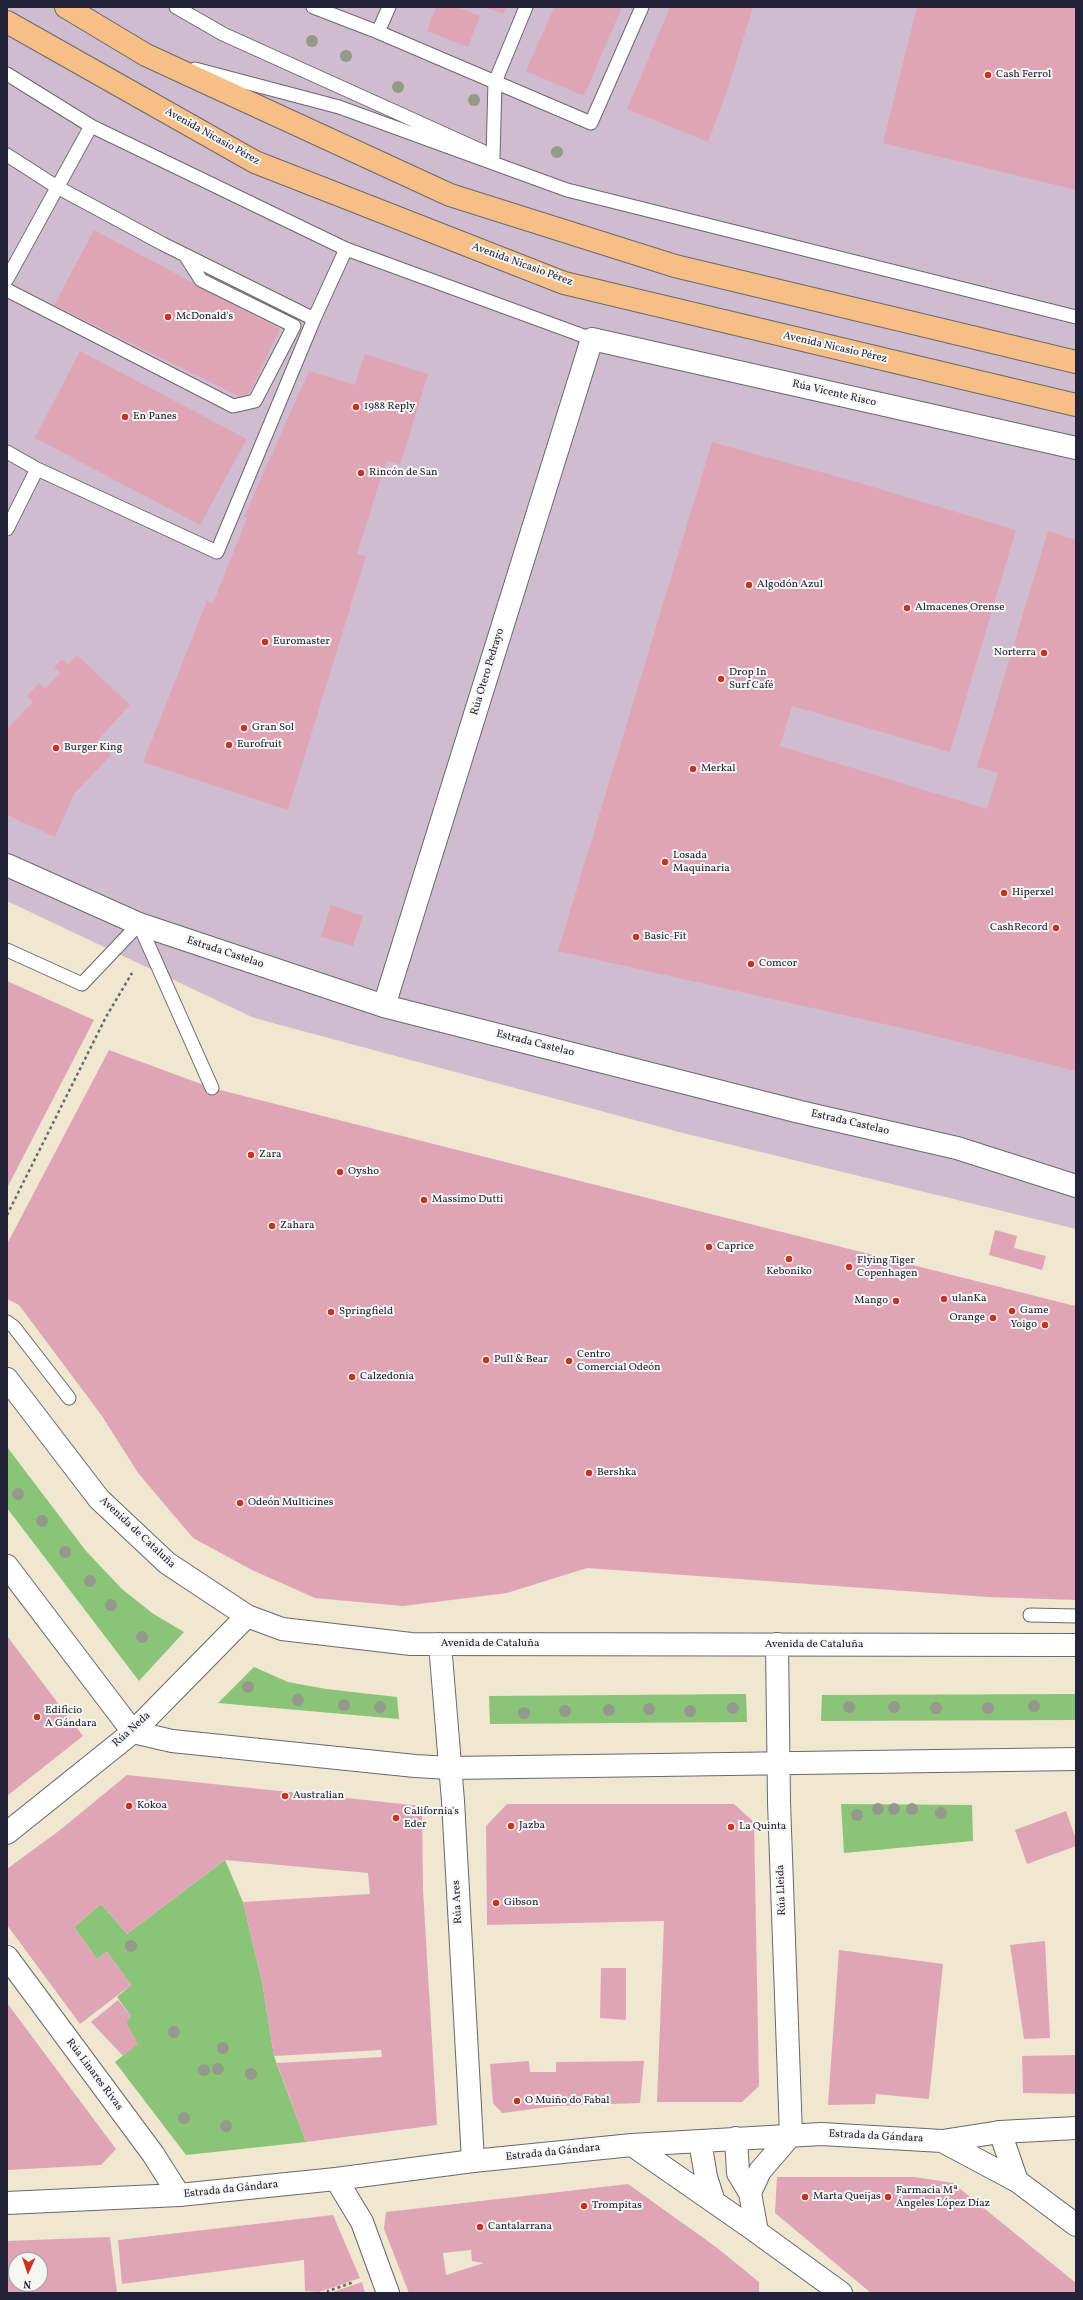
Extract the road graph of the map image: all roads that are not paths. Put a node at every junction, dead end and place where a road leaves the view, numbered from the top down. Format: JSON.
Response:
{"nodes":[{"id":1,"x":66,"y":7,"type":"edge"},
{"id":2,"x":176,"y":7,"type":"edge"},
{"id":3,"x":313,"y":7,"type":"edge"},
{"id":4,"x":389,"y":7,"type":"edge"},
{"id":5,"x":526,"y":7,"type":"edge"},
{"id":6,"x":642,"y":7,"type":"edge"},
{"id":7,"x":7,"y":22,"type":"edge"},
{"id":8,"x":378,"y":32,"type":"junction"},
{"id":9,"x":146,"y":55,"type":"junction"},
{"id":10,"x":7,"y":74,"type":"edge"},
{"id":11,"x":495,"y":82,"type":"junction"},
{"id":12,"x":91,"y":126,"type":"junction"},
{"id":13,"x":7,"y":155,"type":"edge"},
{"id":14,"x":493,"y":156,"type":"junction"},
{"id":15,"x":57,"y":187,"type":"junction"},
{"id":16,"x":567,"y":190,"type":"junction"},
{"id":17,"x":346,"y":249,"type":"junction"},
{"id":18,"x":185,"y":255,"type":"junction"},
{"id":19,"x":7,"y":279,"type":"edge"},
{"id":20,"x":7,"y":290,"type":"edge"},
{"id":21,"x":1076,"y":317,"type":"edge"},
{"id":22,"x":314,"y":319,"type":"junction"},
{"id":23,"x":592,"y":339,"type":"junction"},
{"id":24,"x":1076,"y":362,"type":"edge"},
{"id":25,"x":1076,"y":405,"type":"edge"},
{"id":26,"x":1076,"y":448,"type":"edge"},
{"id":27,"x":7,"y":452,"type":"edge"},
{"id":28,"x":37,"y":469,"type":"junction"},
{"id":29,"x":7,"y":529,"type":"edge"},
{"id":30,"x":7,"y":865,"type":"edge"},
{"id":31,"x":139,"y":924,"type":"junction"},
{"id":32,"x":7,"y":950,"type":"edge"},
{"id":33,"x":384,"y":1006,"type":"junction"},
{"id":34,"x":212,"y":1088,"type":"dead end"},
{"id":35,"x":1076,"y":1186,"type":"edge"},
{"id":36,"x":7,"y":1322,"type":"edge"},
{"id":37,"x":7,"y":1379,"type":"edge"},
{"id":38,"x":69,"y":1398,"type":"dead end"},
{"id":39,"x":7,"y":1566,"type":"edge"},
{"id":40,"x":1030,"y":1615,"type":"dead end"},
{"id":41,"x":247,"y":1616,"type":"junction"},
{"id":42,"x":1076,"y":1616,"type":"edge"},
{"id":43,"x":440,"y":1644,"type":"junction"},
{"id":44,"x":777,"y":1644,"type":"junction"},
{"id":45,"x":1076,"y":1645,"type":"edge"},
{"id":46,"x":133,"y":1732,"type":"junction"},
{"id":47,"x":1076,"y":1759,"type":"edge"},
{"id":48,"x":778,"y":1763,"type":"junction"},
{"id":49,"x":450,"y":1768,"type":"junction"},
{"id":50,"x":7,"y":1833,"type":"edge"},
{"id":51,"x":7,"y":1957,"type":"edge"},
{"id":52,"x":1076,"y":2128,"type":"edge"},
{"id":53,"x":1000,"y":2132,"type":"junction"},
{"id":54,"x":790,"y":2135,"type":"junction"},
{"id":55,"x":736,"y":2138,"type":"junction"},
{"id":56,"x":700,"y":2141,"type":"junction"},
{"id":57,"x":942,"y":2141,"type":"junction"},
{"id":58,"x":632,"y":2145,"type":"junction"},
{"id":59,"x":473,"y":2161,"type":"junction"},
{"id":60,"x":336,"y":2179,"type":"junction"},
{"id":61,"x":1017,"y":2181,"type":"junction"},
{"id":62,"x":750,"y":2193,"type":"junction"},
{"id":63,"x":179,"y":2195,"type":"junction"},
{"id":64,"x":714,"y":2202,"type":"junction"},
{"id":65,"x":7,"y":2204,"type":"edge"},
{"id":66,"x":1076,"y":2225,"type":"edge"},
{"id":67,"x":757,"y":2232,"type":"junction"},
{"id":68,"x":388,"y":2293,"type":"edge"},
{"id":69,"x":841,"y":2293,"type":"edge"}],
"edges":[{"from":1,"to":9,"type":"highway"},
{"from":2,"to":14,"type":"lane"},
{"from":3,"to":8,"type":"lane"},
{"from":4,"to":8,"type":"lane"},
{"from":5,"to":11,"type":"lane"},
{"from":6,"to":11,"type":"lane"},
{"from":7,"to":25,"type":"highway","name":"Avenida Nicasio Pérez"},
{"from":8,"to":11,"type":"lane"},
{"from":9,"to":16,"type":"lane"},
{"from":9,"to":24,"type":"highway"},
{"from":10,"to":12,"type":"lane"},
{"from":11,"to":14,"type":"lane"},
{"from":12,"to":15,"type":"lane"},
{"from":12,"to":17,"type":"lane"},
{"from":13,"to":15,"type":"lane"},
{"from":14,"to":16,"type":"lane"},
{"from":15,"to":18,"type":"lane"},
{"from":15,"to":19,"type":"lane"},
{"from":16,"to":21,"type":"lane"},
{"from":17,"to":22,"type":"lane"},
{"from":17,"to":23,"type":"lane"},
{"from":18,"to":20,"type":"lane"},
{"from":18,"to":22,"type":"lane"},
{"from":22,"to":28,"type":"lane"},
{"from":23,"to":26,"type":"street","name":"Rúa Vicente Risco"},
{"from":23,"to":33,"type":"street","name":"Rúa Otero Pedrayo"},
{"from":27,"to":28,"type":"lane"},
{"from":28,"to":29,"type":"lane"},
{"from":30,"to":31,"type":"street","name":"Estrada Castelao"},
{"from":31,"to":32,"type":"lane"},
{"from":31,"to":33,"type":"street","name":"Estrada Castelao"},
{"from":31,"to":34,"type":"lane"},
{"from":33,"to":35,"type":"street","name":"Estrada Castelao"},
{"from":36,"to":38,"type":"lane"},
{"from":37,"to":41,"type":"street","name":"Avenida de Cataluña"},
{"from":39,"to":46,"type":"street"},
{"from":40,"to":42,"type":"lane"},
{"from":41,"to":43,"type":"street","name":"Avenida de Cataluña"},
{"from":41,"to":46,"type":"street","name":"Rúa Neda"},
{"from":43,"to":44,"type":"street","name":"Avenida de Cataluña"},
{"from":43,"to":49,"type":"street","name":"Rúa Ares"},
{"from":44,"to":45,"type":"street","name":"Avenida de Cataluña"},
{"from":44,"to":48,"type":"street","name":"Rúa Lleida"},
{"from":46,"to":49,"type":"street"},
{"from":46,"to":50,"type":"street","name":"Rúa Neda"},
{"from":47,"to":48,"type":"street"},
{"from":48,"to":49,"type":"street"},
{"from":48,"to":54,"type":"street","name":"Rúa Lleida"},
{"from":49,"to":59,"type":"street","name":"Rúa Ares"},
{"from":51,"to":63,"type":"street","name":"Rúa Linares Rivas"},
{"from":52,"to":53,"type":"street"},
{"from":53,"to":57,"type":"street"},
{"from":53,"to":61,"type":"street"},
{"from":54,"to":55,"type":"street","name":"Estrada da Gándara"},
{"from":54,"to":57,"type":"street","name":"Estrada da Gándara"},
{"from":54,"to":62,"type":"street"},
{"from":55,"to":56,"type":"street","name":"Estrada da Gándara"},
{"from":55,"to":62,"type":"street"},
{"from":56,"to":58,"type":"street","name":"Estrada da Gándara"},
{"from":56,"to":64,"type":"street"},
{"from":57,"to":61,"type":"street","name":"Estrada da Gándara"},
{"from":58,"to":59,"type":"street","name":"Estrada da Gándara"},
{"from":58,"to":64,"type":"street"},
{"from":59,"to":60,"type":"street","name":"Estrada da Gándara"},
{"from":60,"to":63,"type":"street","name":"Estrada da Gándara"},
{"from":60,"to":68,"type":"street"},
{"from":61,"to":66,"type":"street","name":"Estrada da Gándara"},
{"from":62,"to":67,"type":"street"},
{"from":63,"to":65,"type":"street","name":"Estrada da Gándara"},
{"from":64,"to":67,"type":"street"},
{"from":67,"to":69,"type":"street"}]}
